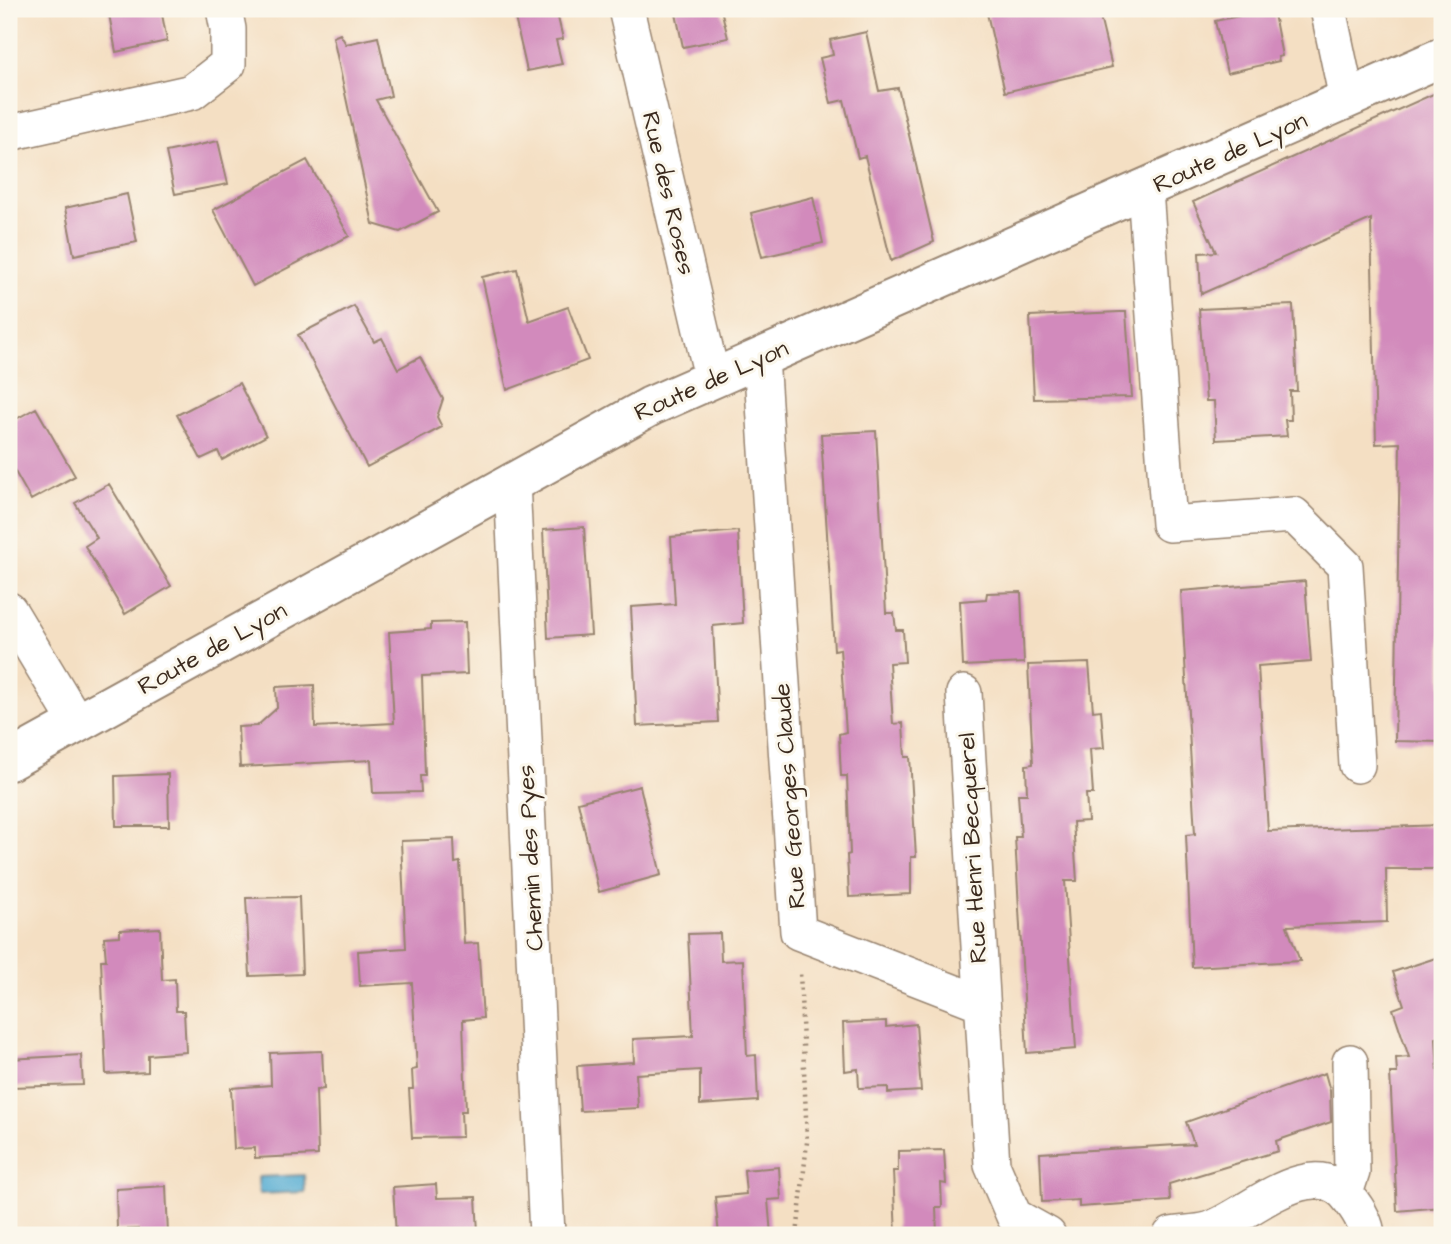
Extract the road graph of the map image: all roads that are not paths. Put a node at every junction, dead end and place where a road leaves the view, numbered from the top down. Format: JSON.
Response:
{"nodes":[{"id":1,"x":224,"y":9,"type":"edge"},
{"id":2,"x":626,"y":9,"type":"edge"},
{"id":3,"x":1328,"y":9,"type":"edge"},
{"id":4,"x":1442,"y":57,"type":"edge"},
{"id":5,"x":1348,"y":99,"type":"junction"},
{"id":6,"x":9,"y":133,"type":"edge"},
{"id":7,"x":1145,"y":190,"type":"junction"},
{"id":8,"x":761,"y":357,"type":"junction"},
{"id":9,"x":712,"y":377,"type":"junction"},
{"id":10,"x":512,"y":481,"type":"junction"},
{"id":11,"x":9,"y":610,"type":"edge"},
{"id":12,"x":964,"y":693,"type":"dead end"},
{"id":13,"x":77,"y":723,"type":"junction"},
{"id":14,"x":9,"y":761,"type":"edge"},
{"id":15,"x":1357,"y":765,"type":"dead end"},
{"id":16,"x":798,"y":932,"type":"joint"},
{"id":17,"x":981,"y":1003,"type":"junction"},
{"id":18,"x":1350,"y":1062,"type":"dead end"},
{"id":19,"x":1345,"y":1193,"type":"junction"},
{"id":20,"x":1211,"y":1233,"type":"edge"},
{"id":21,"x":547,"y":1235,"type":"edge"},
{"id":22,"x":1048,"y":1235,"type":"edge"},
{"id":23,"x":1171,"y":1235,"type":"edge"},
{"id":24,"x":1367,"y":1235,"type":"edge"}],
"edges":[{"from":1,"to":6,"type":"street"},
{"from":2,"to":9,"type":"street","name":"Rue des Roses"},
{"from":3,"to":5,"type":"street"},
{"from":4,"to":5,"type":"street","name":"Route de Lyon"},
{"from":5,"to":7,"type":"street","name":"Route de Lyon"},
{"from":7,"to":8,"type":"street","name":"Route de Lyon"},
{"from":7,"to":15,"type":"street"},
{"from":8,"to":9,"type":"street","name":"Route de Lyon"},
{"from":8,"to":16,"type":"street","name":"Rue Georges Claude"},
{"from":9,"to":10,"type":"street","name":"Route de Lyon"},
{"from":10,"to":13,"type":"street","name":"Route de Lyon"},
{"from":10,"to":21,"type":"street","name":"Chemin des Pyes"},
{"from":11,"to":13,"type":"street"},
{"from":12,"to":17,"type":"street","name":"Rue Henri Becquerel"},
{"from":13,"to":14,"type":"street","name":"Route de Lyon"},
{"from":16,"to":17,"type":"street","name":"Rue Henri Becquerel"},
{"from":17,"to":22,"type":"street","name":"Rue Henri Becquerel"},
{"from":18,"to":19,"type":"street"},
{"from":19,"to":20,"type":"street"},
{"from":19,"to":24,"type":"street"},
{"from":20,"to":23,"type":"street"}]}
